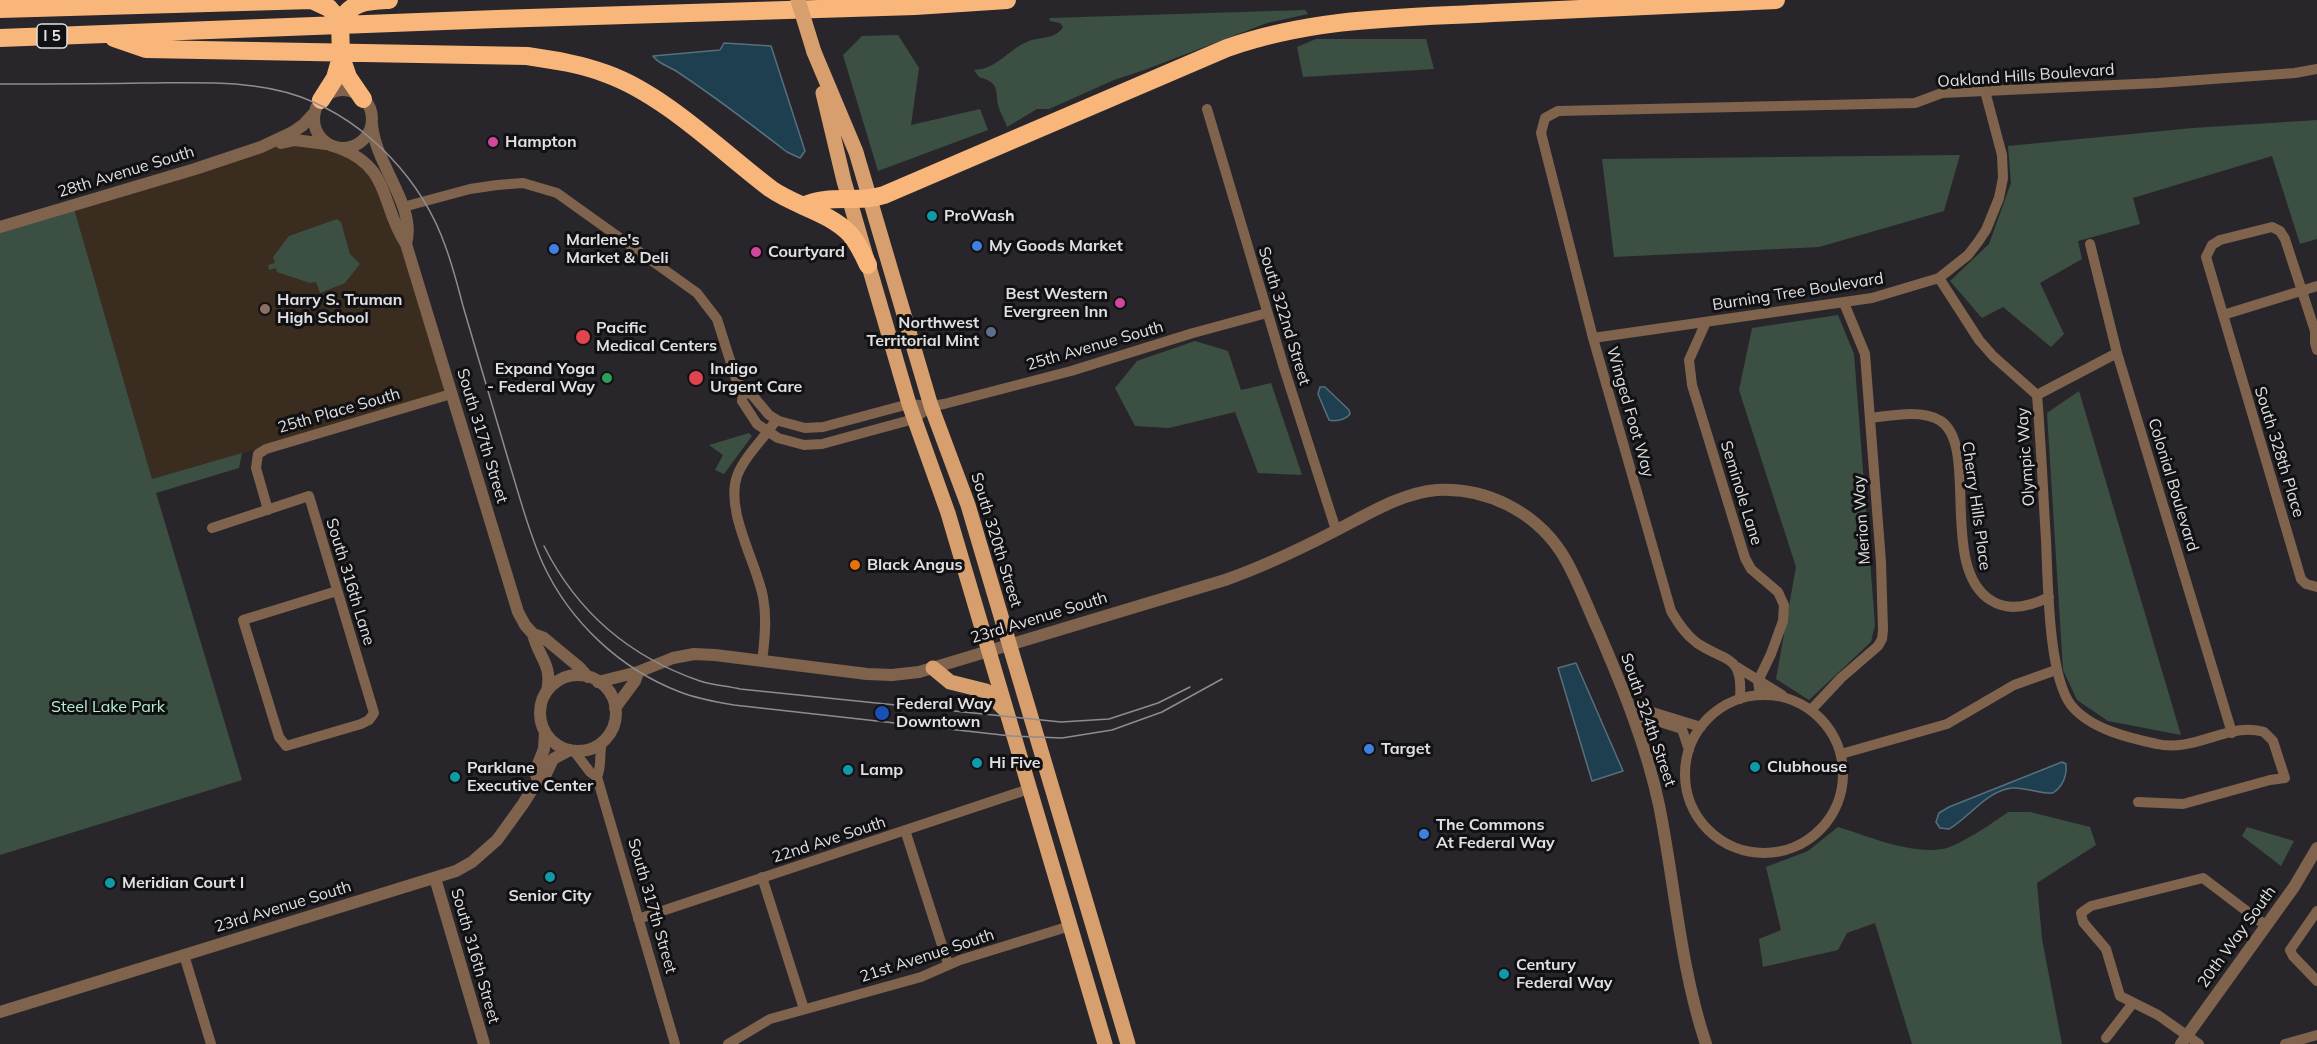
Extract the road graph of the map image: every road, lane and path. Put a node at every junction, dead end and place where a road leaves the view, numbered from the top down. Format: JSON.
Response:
{"nodes":[{"id":1,"x":389,"y":0,"type":"edge"},
{"id":2,"x":798,"y":0,"type":"edge"},
{"id":3,"x":1006,"y":0,"type":"edge"},
{"id":4,"x":1776,"y":0,"type":"edge"},
{"id":5,"x":275,"y":1,"type":"edge"},
{"id":6,"x":339,"y":7,"type":"edge"},
{"id":7,"x":0,"y":9,"type":"edge"},
{"id":8,"x":104,"y":34,"type":"junction"},
{"id":9,"x":0,"y":38,"type":"edge"},
{"id":10,"x":814,"y":52,"type":"junction"},
{"id":11,"x":2317,"y":69,"type":"edge"},
{"id":12,"x":341,"y":77,"type":"junction"},
{"id":13,"x":1985,"y":91,"type":"junction"},
{"id":14,"x":363,"y":99,"type":"junction"},
{"id":15,"x":318,"y":106,"type":"junction"},
{"id":16,"x":1206,"y":109,"type":"dead end"},
{"id":17,"x":1558,"y":111,"type":"joint"},
{"id":18,"x":371,"y":122,"type":"junction"},
{"id":19,"x":333,"y":146,"type":"junction"},
{"id":20,"x":261,"y":147,"type":"junction"},
{"id":21,"x":849,"y":197,"type":"junction"},
{"id":22,"x":870,"y":200,"type":"junction"},
{"id":23,"x":803,"y":206,"type":"junction"},
{"id":24,"x":403,"y":207,"type":"junction"},
{"id":25,"x":0,"y":227,"type":"edge"},
{"id":26,"x":406,"y":244,"type":"junction"},
{"id":27,"x":2091,"y":244,"type":"dead end"},
{"id":28,"x":868,"y":265,"type":"junction"},
{"id":29,"x":1939,"y":278,"type":"junction"},
{"id":30,"x":2317,"y":286,"type":"edge"},
{"id":31,"x":2303,"y":291,"type":"junction"},
{"id":32,"x":1844,"y":303,"type":"junction"},
{"id":33,"x":1268,"y":313,"type":"junction"},
{"id":34,"x":2223,"y":315,"type":"junction"},
{"id":35,"x":1706,"y":322,"type":"junction"},
{"id":36,"x":1593,"y":338,"type":"junction"},
{"id":37,"x":2317,"y":350,"type":"edge"},
{"id":38,"x":2117,"y":353,"type":"junction"},
{"id":39,"x":743,"y":389,"type":"junction"},
{"id":40,"x":451,"y":394,"type":"junction"},
{"id":41,"x":2037,"y":395,"type":"junction"},
{"id":42,"x":909,"y":404,"type":"junction"},
{"id":43,"x":931,"y":406,"type":"junction"},
{"id":44,"x":1870,"y":418,"type":"junction"},
{"id":45,"x":914,"y":419,"type":"junction"},
{"id":46,"x":776,"y":420,"type":"junction"},
{"id":47,"x":768,"y":432,"type":"junction"},
{"id":48,"x":1477,"y":494,"type":"joint"},
{"id":49,"x":268,"y":510,"type":"junction"},
{"id":50,"x":212,"y":528,"type":"dead end"},
{"id":51,"x":1336,"y":530,"type":"junction"},
{"id":52,"x":2317,"y":587,"type":"edge"},
{"id":53,"x":337,"y":591,"type":"junction"},
{"id":54,"x":2049,"y":597,"type":"junction"},
{"id":55,"x":533,"y":634,"type":"junction"},
{"id":56,"x":1009,"y":644,"type":"junction"},
{"id":57,"x":988,"y":651,"type":"junction"},
{"id":58,"x":762,"y":661,"type":"junction"},
{"id":59,"x":1737,"y":667,"type":"junction"},
{"id":60,"x":933,"y":668,"type":"junction"},
{"id":61,"x":2056,"y":670,"type":"junction"},
{"id":62,"x":638,"y":672,"type":"junction"},
{"id":63,"x":593,"y":679,"type":"junction"},
{"id":64,"x":1758,"y":681,"type":"junction"},
{"id":65,"x":547,"y":691,"type":"junction"},
{"id":66,"x":1760,"y":695,"type":"junction"},
{"id":67,"x":1740,"y":699,"type":"junction"},
{"id":68,"x":1787,"y":699,"type":"junction"},
{"id":69,"x":615,"y":708,"type":"junction"},
{"id":70,"x":1811,"y":710,"type":"junction"},
{"id":71,"x":1006,"y":711,"type":"junction"},
{"id":72,"x":1633,"y":717,"type":"junction"},
{"id":73,"x":1701,"y":728,"type":"junction"},
{"id":74,"x":545,"y":732,"type":"junction"},
{"id":75,"x":2232,"y":733,"type":"junction"},
{"id":76,"x":602,"y":742,"type":"junction"},
{"id":77,"x":572,"y":750,"type":"junction"},
{"id":78,"x":1689,"y":750,"type":"junction"},
{"id":79,"x":1841,"y":754,"type":"junction"},
{"id":80,"x":597,"y":777,"type":"junction"},
{"id":81,"x":538,"y":780,"type":"junction"},
{"id":82,"x":1029,"y":789,"type":"junction"},
{"id":83,"x":2138,"y":801,"type":"dead end"},
{"id":84,"x":1037,"y":813,"type":"junction"},
{"id":85,"x":905,"y":830,"type":"junction"},
{"id":86,"x":2317,"y":848,"type":"edge"},
{"id":87,"x":435,"y":878,"type":"junction"},
{"id":88,"x":762,"y":878,"type":"junction"},
{"id":89,"x":1087,"y":907,"type":"junction"},
{"id":90,"x":2317,"y":911,"type":"edge"},
{"id":91,"x":638,"y":918,"type":"junction"},
{"id":92,"x":2265,"y":925,"type":"junction"},
{"id":93,"x":1070,"y":926,"type":"junction"},
{"id":94,"x":184,"y":955,"type":"junction"},
{"id":95,"x":948,"y":964,"type":"junction"},
{"id":96,"x":2317,"y":981,"type":"edge"},
{"id":97,"x":2133,"y":1003,"type":"junction"},
{"id":98,"x":804,"y":1009,"type":"junction"},
{"id":99,"x":1118,"y":1011,"type":"junction"},
{"id":100,"x":0,"y":1012,"type":"edge"},
{"id":101,"x":2317,"y":1035,"type":"edge"},
{"id":102,"x":2106,"y":1038,"type":"dead end"},
{"id":103,"x":2184,"y":1040,"type":"edge"},
{"id":104,"x":211,"y":1044,"type":"edge"},
{"id":105,"x":484,"y":1044,"type":"edge"},
{"id":106,"x":675,"y":1044,"type":"edge"},
{"id":107,"x":728,"y":1044,"type":"edge"},
{"id":108,"x":1105,"y":1044,"type":"edge"},
{"id":109,"x":1128,"y":1044,"type":"edge"},
{"id":110,"x":1706,"y":1044,"type":"edge"},
{"id":111,"x":2199,"y":1044,"type":"edge"},
{"id":112,"x":2285,"y":1044,"type":"edge"}],
"edges":[{"from":1,"to":6,"type":"highway"},
{"from":2,"to":10,"type":"main road","name":"South 320th Street","bridge":true},
{"from":3,"to":8,"type":"highway","number":"I 5"},
{"from":4,"to":22,"type":"highway"},
{"from":5,"to":6,"type":"highway"},
{"from":5,"to":7,"type":"highway"},
{"from":6,"to":12,"type":"highway","bridge":true},
{"from":8,"to":9,"type":"highway","number":"I 5"},
{"from":8,"to":23,"type":"highway"},
{"from":10,"to":21,"type":"main road","name":"South 320th Street"},
{"from":10,"to":22,"type":"main road","name":"South 320th Street"},
{"from":11,"to":13,"type":"street","name":"Oakland Hills Boulevard"},
{"from":12,"to":14,"type":"highway"},
{"from":12,"to":15,"type":"highway"},
{"from":13,"to":17,"type":"street","name":"Oakland Hills Boulevard"},
{"from":13,"to":29,"type":"street","name":"Burning Tree Boulevard"},
{"from":14,"to":15,"type":"street"},
{"from":14,"to":18,"type":"street"},
{"from":15,"to":19,"type":"street"},
{"from":15,"to":20,"type":"street","name":"28th Avenue South"},
{"from":16,"to":33,"type":"street","name":"South 322nd Street"},
{"from":17,"to":36,"type":"street","name":"Winged Foot Way"},
{"from":18,"to":19,"type":"street"},
{"from":18,"to":24,"type":"street","name":"South 317th Street"},
{"from":19,"to":20,"type":"street","name":"28th Avenue South"},
{"from":19,"to":26,"type":"street","name":"South 317th Street"},
{"from":20,"to":25,"type":"street","name":"28th Avenue South"},
{"from":21,"to":22,"type":"highway"},
{"from":21,"to":23,"type":"highway"},
{"from":21,"to":28,"type":"main road","name":"South 320th Street"},
{"from":22,"to":43,"type":"main road","name":"South 320th Street"},
{"from":23,"to":28,"type":"highway"},
{"from":24,"to":26,"type":"street","name":"South 317th Street"},
{"from":24,"to":39,"type":"street"},
{"from":26,"to":40,"type":"street","name":"South 317th Street"},
{"from":27,"to":38,"type":"street","name":"Colonial Boulevard"},
{"from":28,"to":42,"type":"main road","name":"South 320th Street"},
{"from":29,"to":32,"type":"street","name":"Burning Tree Boulevard"},
{"from":29,"to":41,"type":"street","name":"Olympic Way"},
{"from":30,"to":31,"type":"street"},
{"from":31,"to":34,"type":"street"},
{"from":31,"to":34,"type":"street","name":"South 328th Place"},
{"from":31,"to":37,"type":"street"},
{"from":32,"to":35,"type":"street","name":"Burning Tree Boulevard"},
{"from":32,"to":44,"type":"street","name":"Merion Way"},
{"from":33,"to":43,"type":"street","name":"25th Avenue South"},
{"from":33,"to":51,"type":"street","name":"South 322nd Street"},
{"from":34,"to":52,"type":"street","name":"South 328th Place"},
{"from":35,"to":36,"type":"street","name":"Burning Tree Boulevard"},
{"from":35,"to":64,"type":"street","name":"Seminole Lane"},
{"from":36,"to":59,"type":"street","name":"Winged Foot Way"},
{"from":38,"to":41,"type":"street"},
{"from":38,"to":75,"type":"street","name":"Colonial Boulevard"},
{"from":39,"to":46,"type":"street"},
{"from":39,"to":47,"type":"street"},
{"from":40,"to":49,"type":"street","name":"25th Place South"},
{"from":40,"to":55,"type":"street","name":"South 317th Street"},
{"from":41,"to":54,"type":"street","name":"Olympic Way"},
{"from":42,"to":43,"type":"street"},
{"from":42,"to":45,"type":"main road","name":"South 320th Street"},
{"from":42,"to":46,"type":"street"},
{"from":43,"to":45,"type":"street"},
{"from":43,"to":56,"type":"main road","name":"South 320th Street"},
{"from":44,"to":54,"type":"street","name":"Cherry Hills Place"},
{"from":44,"to":70,"type":"street","name":"Merion Way"},
{"from":45,"to":47,"type":"street"},
{"from":45,"to":57,"type":"main road","name":"South 320th Street"},
{"from":46,"to":47,"type":"street"},
{"from":47,"to":58,"type":"street"},
{"from":48,"to":51,"type":"street","name":"23rd Avenue South"},
{"from":48,"to":72,"type":"street","name":"South 324th Street"},
{"from":49,"to":50,"type":"street"},
{"from":49,"to":53,"type":"street","name":"South 316th Lane"},
{"from":51,"to":56,"type":"street","name":"23rd Avenue South"},
{"from":53,"to":53,"type":"street","name":"South 316th Lane"},
{"from":54,"to":61,"type":"street","name":"Olympic Way"},
{"from":55,"to":63,"type":"street","name":"South 317th Street"},
{"from":55,"to":65,"type":"street","name":"South 317th Street"},
{"from":56,"to":57,"type":"street","name":"23rd Avenue South"},
{"from":56,"to":89,"type":"main road","name":"South 320th Street"},
{"from":57,"to":60,"type":"street","name":"23rd Avenue South"},
{"from":57,"to":71,"type":"main road","name":"South 320th Street"},
{"from":58,"to":60,"type":"street","name":"23rd Avenue South"},
{"from":58,"to":62,"type":"street","name":"23rd Avenue South"},
{"from":59,"to":64,"type":"street","name":"Winged Foot Way"},
{"from":59,"to":67,"type":"street"},
{"from":60,"to":71,"type":"main road"},
{"from":61,"to":75,"type":"street","name":"Olympic Way"},
{"from":61,"to":79,"type":"street"},
{"from":62,"to":63,"type":"street"},
{"from":62,"to":69,"type":"street"},
{"from":63,"to":65,"type":"street"},
{"from":63,"to":69,"type":"street"},
{"from":64,"to":66,"type":"street"},
{"from":64,"to":68,"type":"street","name":"Winged Foot Way"},
{"from":65,"to":74,"type":"street"},
{"from":66,"to":67,"type":"street"},
{"from":66,"to":68,"type":"street"},
{"from":67,"to":73,"type":"street"},
{"from":68,"to":70,"type":"street"},
{"from":69,"to":76,"type":"street"},
{"from":70,"to":79,"type":"street"},
{"from":71,"to":82,"type":"main road","name":"South 320th Street"},
{"from":72,"to":73,"type":"street"},
{"from":72,"to":78,"type":"street"},
{"from":72,"to":110,"type":"street","name":"South 324th Street"},
{"from":73,"to":78,"type":"street"},
{"from":74,"to":77,"type":"street"},
{"from":74,"to":81,"type":"street","name":"23rd Avenue South"},
{"from":75,"to":83,"type":"street","name":"Olympic Way"},
{"from":76,"to":77,"type":"street"},
{"from":76,"to":80,"type":"street","name":"South 317th Street"},
{"from":77,"to":80,"type":"street","name":"South 317th Street"},
{"from":77,"to":81,"type":"street","name":"23rd Avenue South"},
{"from":78,"to":79,"type":"street"},
{"from":80,"to":91,"type":"street","name":"South 317th Street"},
{"from":81,"to":87,"type":"street","name":"23rd Avenue South"},
{"from":82,"to":84,"type":"main road","name":"South 320th Street"},
{"from":82,"to":85,"type":"street","name":"22nd Ave South"},
{"from":84,"to":89,"type":"main road"},
{"from":84,"to":93,"type":"main road","name":"South 320th Street"},
{"from":85,"to":88,"type":"street","name":"22nd Ave South"},
{"from":85,"to":95,"type":"street"},
{"from":86,"to":92,"type":"street","name":"20th Way South"},
{"from":87,"to":94,"type":"street","name":"23rd Avenue South"},
{"from":87,"to":105,"type":"street","name":"South 316th Street"},
{"from":88,"to":91,"type":"street","name":"22nd Ave South"},
{"from":88,"to":98,"type":"street"},
{"from":89,"to":99,"type":"main road","name":"South 320th Street"},
{"from":90,"to":96,"type":"street"},
{"from":91,"to":106,"type":"street","name":"South 317th Street"},
{"from":92,"to":97,"type":"street"},
{"from":92,"to":103,"type":"street","name":"20th Way South"},
{"from":93,"to":95,"type":"street","name":"21st Avenue South"},
{"from":93,"to":99,"type":"main road"},
{"from":93,"to":108,"type":"main road","name":"South 320th Street"},
{"from":94,"to":100,"type":"street","name":"23rd Avenue South"},
{"from":94,"to":104,"type":"street"},
{"from":95,"to":98,"type":"street","name":"21st Avenue South"},
{"from":97,"to":102,"type":"street"},
{"from":97,"to":103,"type":"street"},
{"from":98,"to":107,"type":"street","name":"21st Avenue South"},
{"from":99,"to":109,"type":"main road","name":"South 320th Street"},
{"from":101,"to":112,"type":"street"},
{"from":103,"to":111,"type":"street"}]}
